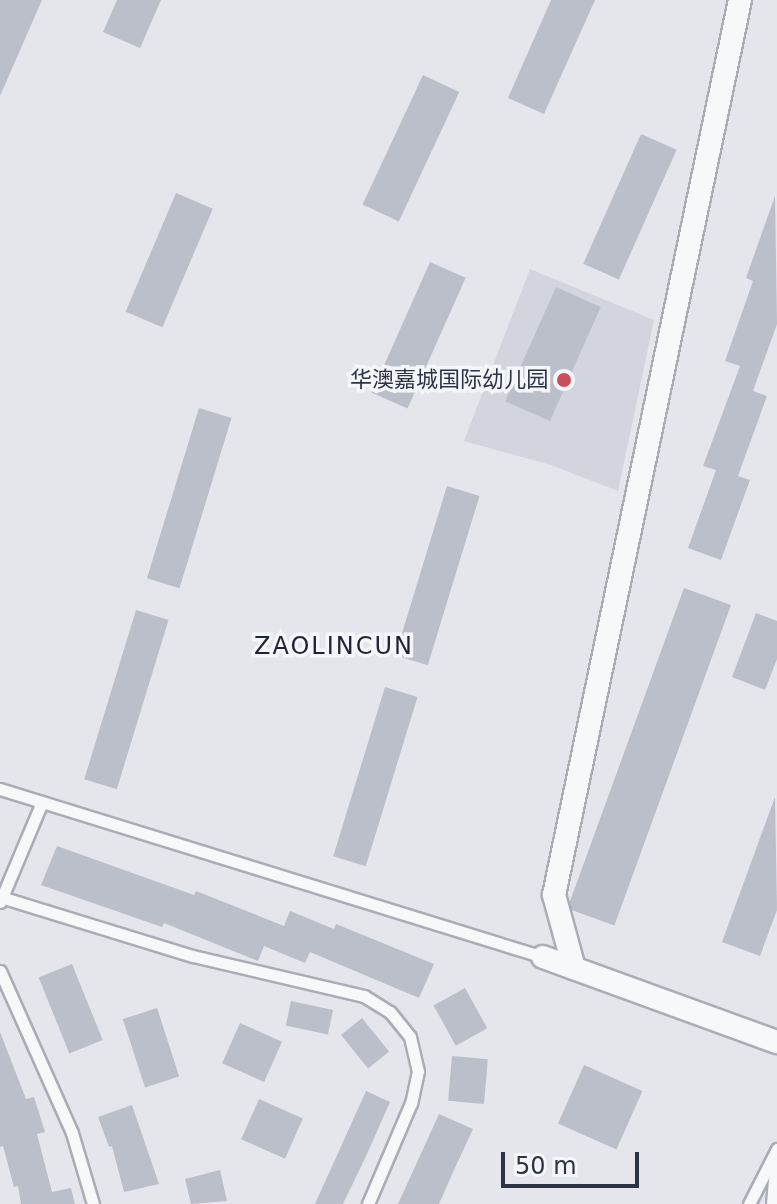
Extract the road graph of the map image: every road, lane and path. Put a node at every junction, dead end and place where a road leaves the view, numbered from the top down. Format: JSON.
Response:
{"nodes":[{"id":1,"x":740,"y":0,"type":"edge"},
{"id":2,"x":0,"y":789,"type":"edge"},
{"id":3,"x":42,"y":802,"type":"junction"},
{"id":4,"x":2,"y":900,"type":"edge"},
{"id":5,"x":543,"y":957,"type":"joint"},
{"id":6,"x":574,"y":968,"type":"junction"},
{"id":7,"x":0,"y":971,"type":"edge"},
{"id":8,"x":777,"y":1042,"type":"edge"},
{"id":9,"x":777,"y":1150,"type":"edge"},
{"id":10,"x":93,"y":1204,"type":"edge"},
{"id":11,"x":368,"y":1204,"type":"edge"},
{"id":12,"x":749,"y":1204,"type":"edge"},
{"id":13,"x":772,"y":1204,"type":"edge"}],
"edges":[{"from":1,"to":6,"type":"street"},
{"from":2,"to":3,"type":"lane"},
{"from":3,"to":4,"type":"lane"},
{"from":3,"to":5,"type":"lane"},
{"from":4,"to":11,"type":"lane"},
{"from":5,"to":6,"type":"street"},
{"from":6,"to":8,"type":"street"},
{"from":7,"to":10,"type":"lane"},
{"from":9,"to":12,"type":"lane"},
{"from":9,"to":13,"type":"lane"}]}
